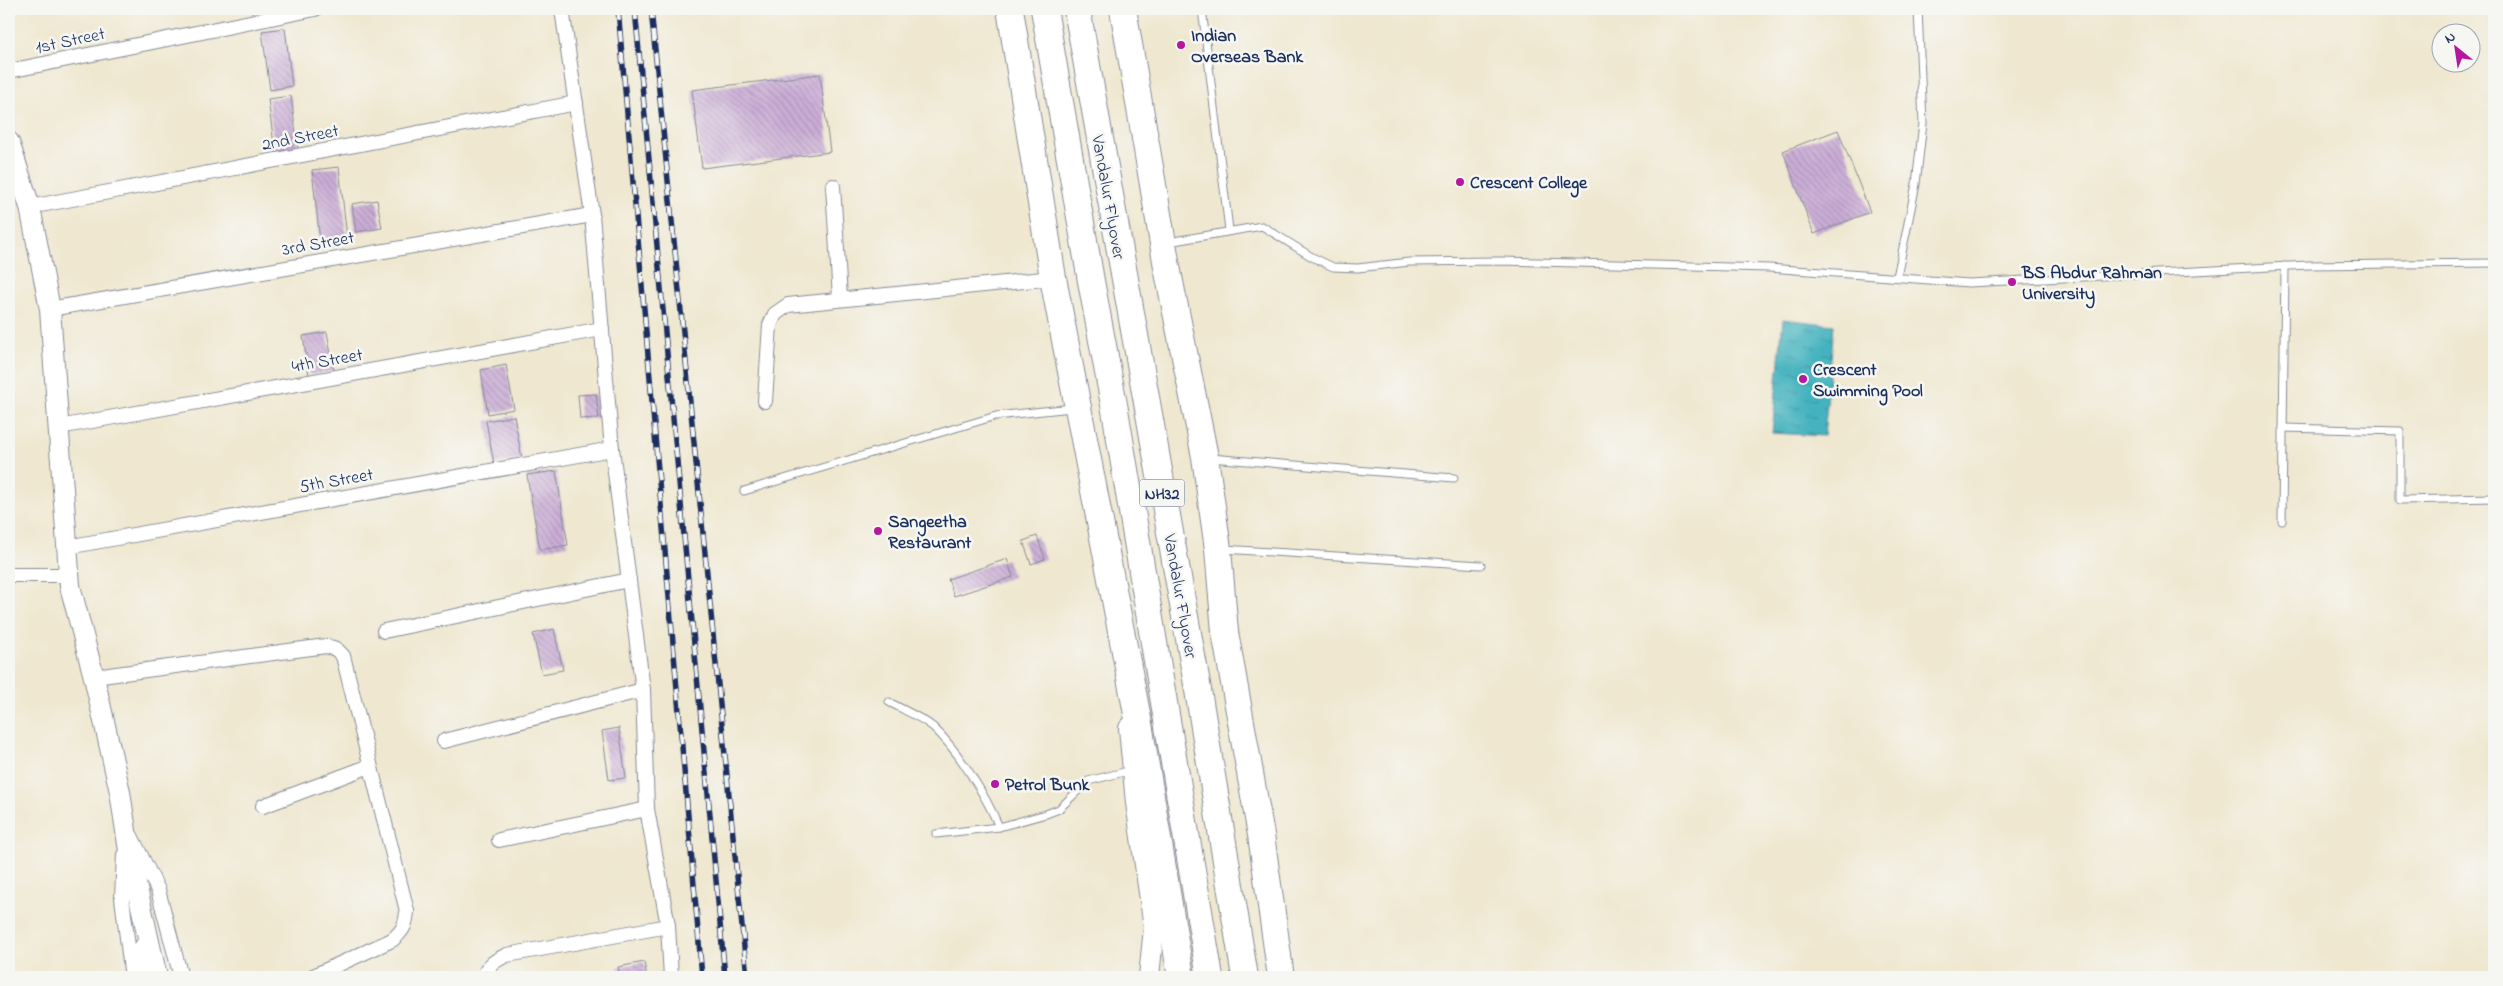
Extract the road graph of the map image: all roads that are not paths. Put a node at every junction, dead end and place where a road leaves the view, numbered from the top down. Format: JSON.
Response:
{"nodes":[{"id":1,"x":315,"y":9,"type":"edge"},
{"id":2,"x":562,"y":9,"type":"edge"},
{"id":3,"x":1010,"y":9,"type":"edge"},
{"id":4,"x":1044,"y":9,"type":"edge"},
{"id":5,"x":1077,"y":9,"type":"edge"},
{"id":6,"x":1123,"y":9,"type":"edge"},
{"id":7,"x":1202,"y":9,"type":"edge"},
{"id":8,"x":1918,"y":9,"type":"edge"},
{"id":9,"x":9,"y":71,"type":"edge"},
{"id":10,"x":576,"y":103,"type":"junction"},
{"id":11,"x":9,"y":142,"type":"edge"},
{"id":12,"x":833,"y":186,"type":"dead end"},
{"id":13,"x":30,"y":207,"type":"junction"},
{"id":14,"x":592,"y":214,"type":"junction"},
{"id":15,"x":1229,"y":230,"type":"junction"},
{"id":16,"x":1163,"y":243,"type":"junction"},
{"id":17,"x":2494,"y":263,"type":"edge"},
{"id":18,"x":2285,"y":266,"type":"junction"},
{"id":19,"x":1897,"y":277,"type":"junction"},
{"id":20,"x":1053,"y":278,"type":"junction"},
{"id":21,"x":840,"y":298,"type":"junction"},
{"id":22,"x":50,"y":309,"type":"junction"},
{"id":23,"x":602,"y":329,"type":"junction"},
{"id":24,"x":765,"y":401,"type":"dead end"},
{"id":25,"x":1076,"y":407,"type":"junction"},
{"id":26,"x":60,"y":427,"type":"junction"},
{"id":27,"x":2283,"y":428,"type":"junction"},
{"id":28,"x":612,"y":449,"type":"junction"},
{"id":29,"x":1205,"y":457,"type":"junction"},
{"id":30,"x":1454,"y":478,"type":"dead end"},
{"id":31,"x":744,"y":491,"type":"dead end"},
{"id":32,"x":2494,"y":498,"type":"edge"},
{"id":33,"x":2282,"y":521,"type":"dead end"},
{"id":34,"x":67,"y":548,"type":"junction"},
{"id":35,"x":1218,"y":548,"type":"junction"},
{"id":36,"x":1482,"y":565,"type":"dead end"},
{"id":37,"x":9,"y":575,"type":"edge"},
{"id":38,"x":69,"y":575,"type":"junction"},
{"id":39,"x":628,"y":580,"type":"junction"},
{"id":40,"x":384,"y":631,"type":"dead end"},
{"id":41,"x":1128,"y":669,"type":"junction"},
{"id":42,"x":94,"y":678,"type":"junction"},
{"id":43,"x":643,"y":690,"type":"junction"},
{"id":44,"x":889,"y":702,"type":"dead end"},
{"id":45,"x":444,"y":741,"type":"dead end"},
{"id":46,"x":370,"y":766,"type":"junction"},
{"id":47,"x":1132,"y":770,"type":"junction"},
{"id":48,"x":263,"y":806,"type":"dead end"},
{"id":49,"x":647,"y":809,"type":"junction"},
{"id":50,"x":126,"y":827,"type":"junction"},
{"id":51,"x":999,"y":827,"type":"junction"},
{"id":52,"x":936,"y":834,"type":"dead end"},
{"id":53,"x":499,"y":840,"type":"dead end"},
{"id":54,"x":668,"y":926,"type":"junction"},
{"id":55,"x":148,"y":942,"type":"junction"},
{"id":56,"x":132,"y":977,"type":"edge"},
{"id":57,"x":141,"y":977,"type":"edge"},
{"id":58,"x":157,"y":977,"type":"edge"},
{"id":59,"x":181,"y":977,"type":"edge"},
{"id":60,"x":310,"y":977,"type":"edge"},
{"id":61,"x":484,"y":977,"type":"edge"},
{"id":62,"x":671,"y":977,"type":"edge"},
{"id":63,"x":1149,"y":977,"type":"edge"},
{"id":64,"x":1181,"y":977,"type":"edge"},
{"id":65,"x":1210,"y":977,"type":"edge"},
{"id":66,"x":1245,"y":977,"type":"edge"},
{"id":67,"x":1281,"y":977,"type":"edge"}],
"edges":[{"from":1,"to":9,"type":"street","name":"1st Street"},
{"from":2,"to":10,"type":"street"},
{"from":3,"to":20,"type":"highway"},
{"from":4,"to":65,"type":"highway","name":"Vandalur Flyover","number":"NH32"},
{"from":5,"to":66,"type":"highway","name":"Vandalur Flyover","number":"NH32"},
{"from":6,"to":16,"type":"highway"},
{"from":7,"to":15,"type":"lane"},
{"from":8,"to":19,"type":"lane"},
{"from":10,"to":13,"type":"street","name":"2nd Street"},
{"from":10,"to":14,"type":"street"},
{"from":11,"to":13,"type":"street"},
{"from":12,"to":21,"type":"street"},
{"from":13,"to":22,"type":"street"},
{"from":14,"to":22,"type":"street","name":"3rd Street"},
{"from":14,"to":23,"type":"street"},
{"from":15,"to":16,"type":"lane"},
{"from":15,"to":19,"type":"lane"},
{"from":16,"to":29,"type":"highway"},
{"from":17,"to":18,"type":"lane"},
{"from":18,"to":19,"type":"lane"},
{"from":18,"to":27,"type":"lane"},
{"from":20,"to":21,"type":"street"},
{"from":20,"to":25,"type":"highway"},
{"from":21,"to":24,"type":"street"},
{"from":22,"to":26,"type":"street"},
{"from":23,"to":26,"type":"street","name":"4th Street"},
{"from":23,"to":28,"type":"street"},
{"from":25,"to":31,"type":"lane"},
{"from":25,"to":41,"type":"highway"},
{"from":26,"to":34,"type":"street"},
{"from":27,"to":32,"type":"lane"},
{"from":27,"to":33,"type":"lane"},
{"from":28,"to":34,"type":"street","name":"5th Street"},
{"from":28,"to":39,"type":"street"},
{"from":29,"to":30,"type":"lane"},
{"from":29,"to":35,"type":"highway"},
{"from":34,"to":38,"type":"street"},
{"from":35,"to":36,"type":"lane"},
{"from":35,"to":67,"type":"highway"},
{"from":37,"to":38,"type":"street"},
{"from":38,"to":42,"type":"street"},
{"from":39,"to":40,"type":"street"},
{"from":39,"to":43,"type":"street"},
{"from":41,"to":47,"type":"street"},
{"from":41,"to":64,"type":"highway"},
{"from":42,"to":46,"type":"street"},
{"from":42,"to":50,"type":"street"},
{"from":43,"to":45,"type":"street"},
{"from":43,"to":49,"type":"street"},
{"from":44,"to":51,"type":"lane"},
{"from":46,"to":48,"type":"street"},
{"from":46,"to":60,"type":"street"},
{"from":47,"to":51,"type":"lane"},
{"from":47,"to":63,"type":"street"},
{"from":49,"to":53,"type":"street"},
{"from":49,"to":54,"type":"street"},
{"from":50,"to":55,"type":"street"},
{"from":50,"to":56,"type":"street"},
{"from":50,"to":59,"type":"street"},
{"from":51,"to":52,"type":"lane"},
{"from":54,"to":61,"type":"street"},
{"from":54,"to":62,"type":"street"},
{"from":55,"to":57,"type":"street"},
{"from":55,"to":58,"type":"street"}]}
